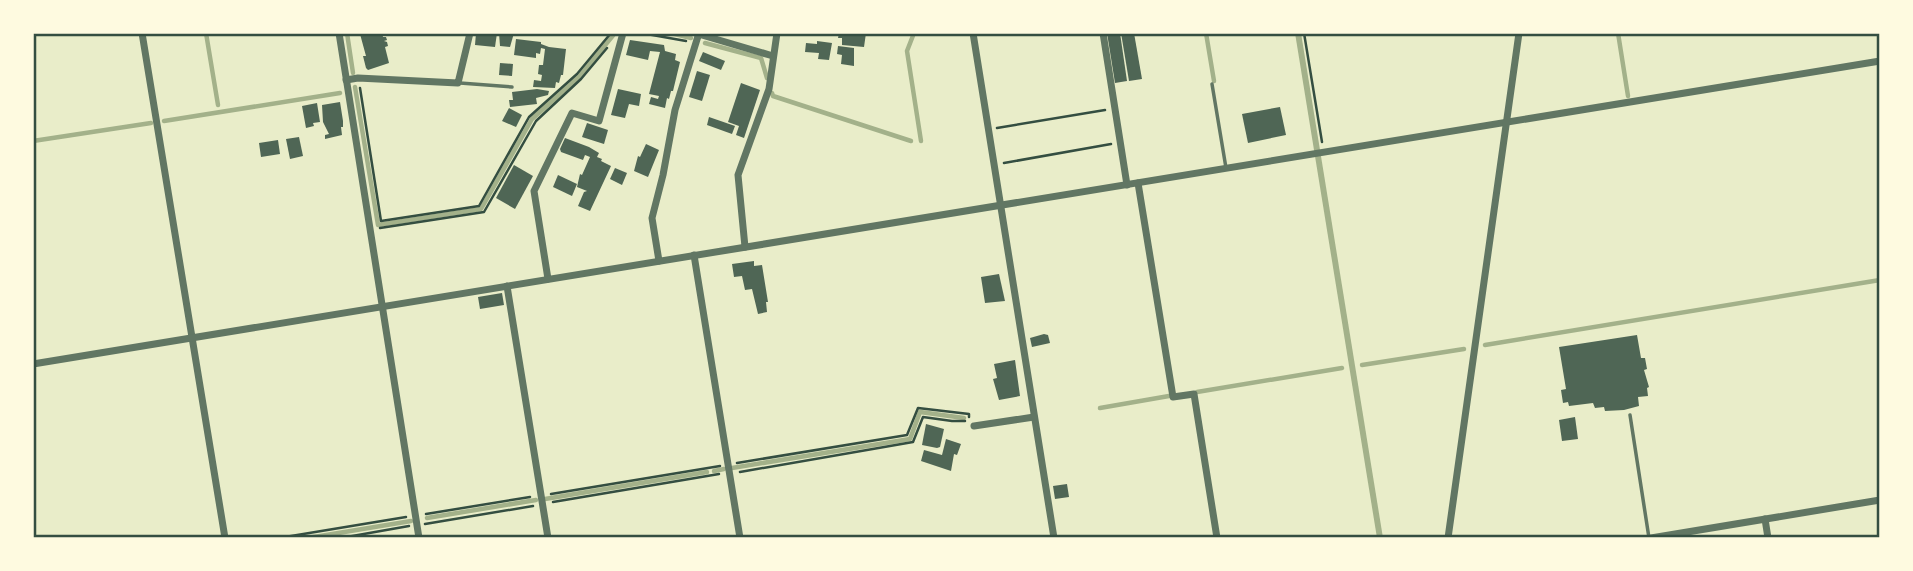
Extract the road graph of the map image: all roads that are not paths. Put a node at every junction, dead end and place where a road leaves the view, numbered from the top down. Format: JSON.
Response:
{"nodes":[{"id":1,"x":142,"y":33,"type":"edge"},
{"id":2,"x":339,"y":33,"type":"edge"},
{"id":3,"x":470,"y":33,"type":"edge"},
{"id":4,"x":623,"y":33,"type":"edge"},
{"id":5,"x":777,"y":33,"type":"edge"},
{"id":6,"x":972,"y":33,"type":"edge"},
{"id":7,"x":1103,"y":33,"type":"edge"},
{"id":8,"x":1519,"y":33,"type":"edge"},
{"id":9,"x":697,"y":34,"type":"edge"},
{"id":10,"x":773,"y":56,"type":"junction"},
{"id":11,"x":1880,"y":61,"type":"edge"},
{"id":12,"x":346,"y":80,"type":"junction"},
{"id":13,"x":458,"y":83,"type":"junction"},
{"id":14,"x":1212,"y":84,"type":"dead end"},
{"id":15,"x":512,"y":87,"type":"dead end"},
{"id":16,"x":1507,"y":122,"type":"junction"},
{"id":17,"x":1226,"y":168,"type":"junction"},
{"id":18,"x":1138,"y":183,"type":"junction"},
{"id":19,"x":1127,"y":184,"type":"junction"},
{"id":20,"x":1000,"y":205,"type":"junction"},
{"id":21,"x":746,"y":247,"type":"junction"},
{"id":22,"x":694,"y":255,"type":"junction"},
{"id":23,"x":659,"y":261,"type":"junction"},
{"id":24,"x":548,"y":279,"type":"junction"},
{"id":25,"x":507,"y":286,"type":"junction"},
{"id":26,"x":382,"y":307,"type":"junction"},
{"id":27,"x":192,"y":338,"type":"junction"},
{"id":28,"x":33,"y":364,"type":"edge"},
{"id":29,"x":1630,"y":415,"type":"dead end"},
{"id":30,"x":1034,"y":416,"type":"junction"},
{"id":31,"x":974,"y":426,"type":"dead end"},
{"id":32,"x":1880,"y":500,"type":"edge"},
{"id":33,"x":1765,"y":519,"type":"junction"},
{"id":34,"x":225,"y":538,"type":"edge"},
{"id":35,"x":419,"y":538,"type":"edge"},
{"id":36,"x":548,"y":538,"type":"edge"},
{"id":37,"x":740,"y":538,"type":"edge"},
{"id":38,"x":1054,"y":538,"type":"edge"},
{"id":39,"x":1217,"y":538,"type":"edge"},
{"id":40,"x":1448,"y":538,"type":"edge"},
{"id":41,"x":1650,"y":538,"type":"edge"},
{"id":42,"x":1768,"y":538,"type":"edge"}],
"edges":[{"from":1,"to":27,"type":"street"},
{"from":2,"to":12,"type":"street"},
{"from":3,"to":13,"type":"street"},
{"from":4,"to":24,"type":"street"},
{"from":5,"to":10,"type":"street"},
{"from":6,"to":20,"type":"street"},
{"from":7,"to":19,"type":"street"},
{"from":8,"to":16,"type":"street"},
{"from":9,"to":10,"type":"street"},
{"from":9,"to":23,"type":"street"},
{"from":10,"to":21,"type":"street"},
{"from":11,"to":16,"type":"street"},
{"from":12,"to":13,"type":"street"},
{"from":12,"to":26,"type":"street"},
{"from":13,"to":15,"type":"lane"},
{"from":14,"to":17,"type":"lane"},
{"from":16,"to":17,"type":"street"},
{"from":16,"to":40,"type":"street"},
{"from":17,"to":18,"type":"street"},
{"from":18,"to":19,"type":"street"},
{"from":18,"to":39,"type":"street"},
{"from":19,"to":20,"type":"street"},
{"from":20,"to":21,"type":"street"},
{"from":20,"to":30,"type":"street"},
{"from":21,"to":22,"type":"street"},
{"from":22,"to":23,"type":"street"},
{"from":22,"to":37,"type":"street"},
{"from":23,"to":24,"type":"street"},
{"from":24,"to":25,"type":"street"},
{"from":25,"to":26,"type":"street"},
{"from":25,"to":36,"type":"street"},
{"from":26,"to":27,"type":"street"},
{"from":26,"to":35,"type":"street"},
{"from":27,"to":28,"type":"street"},
{"from":27,"to":34,"type":"street"},
{"from":29,"to":41,"type":"lane"},
{"from":30,"to":31,"type":"street"},
{"from":30,"to":38,"type":"street"},
{"from":32,"to":33,"type":"street"},
{"from":33,"to":41,"type":"street"},
{"from":33,"to":42,"type":"street"}]}
